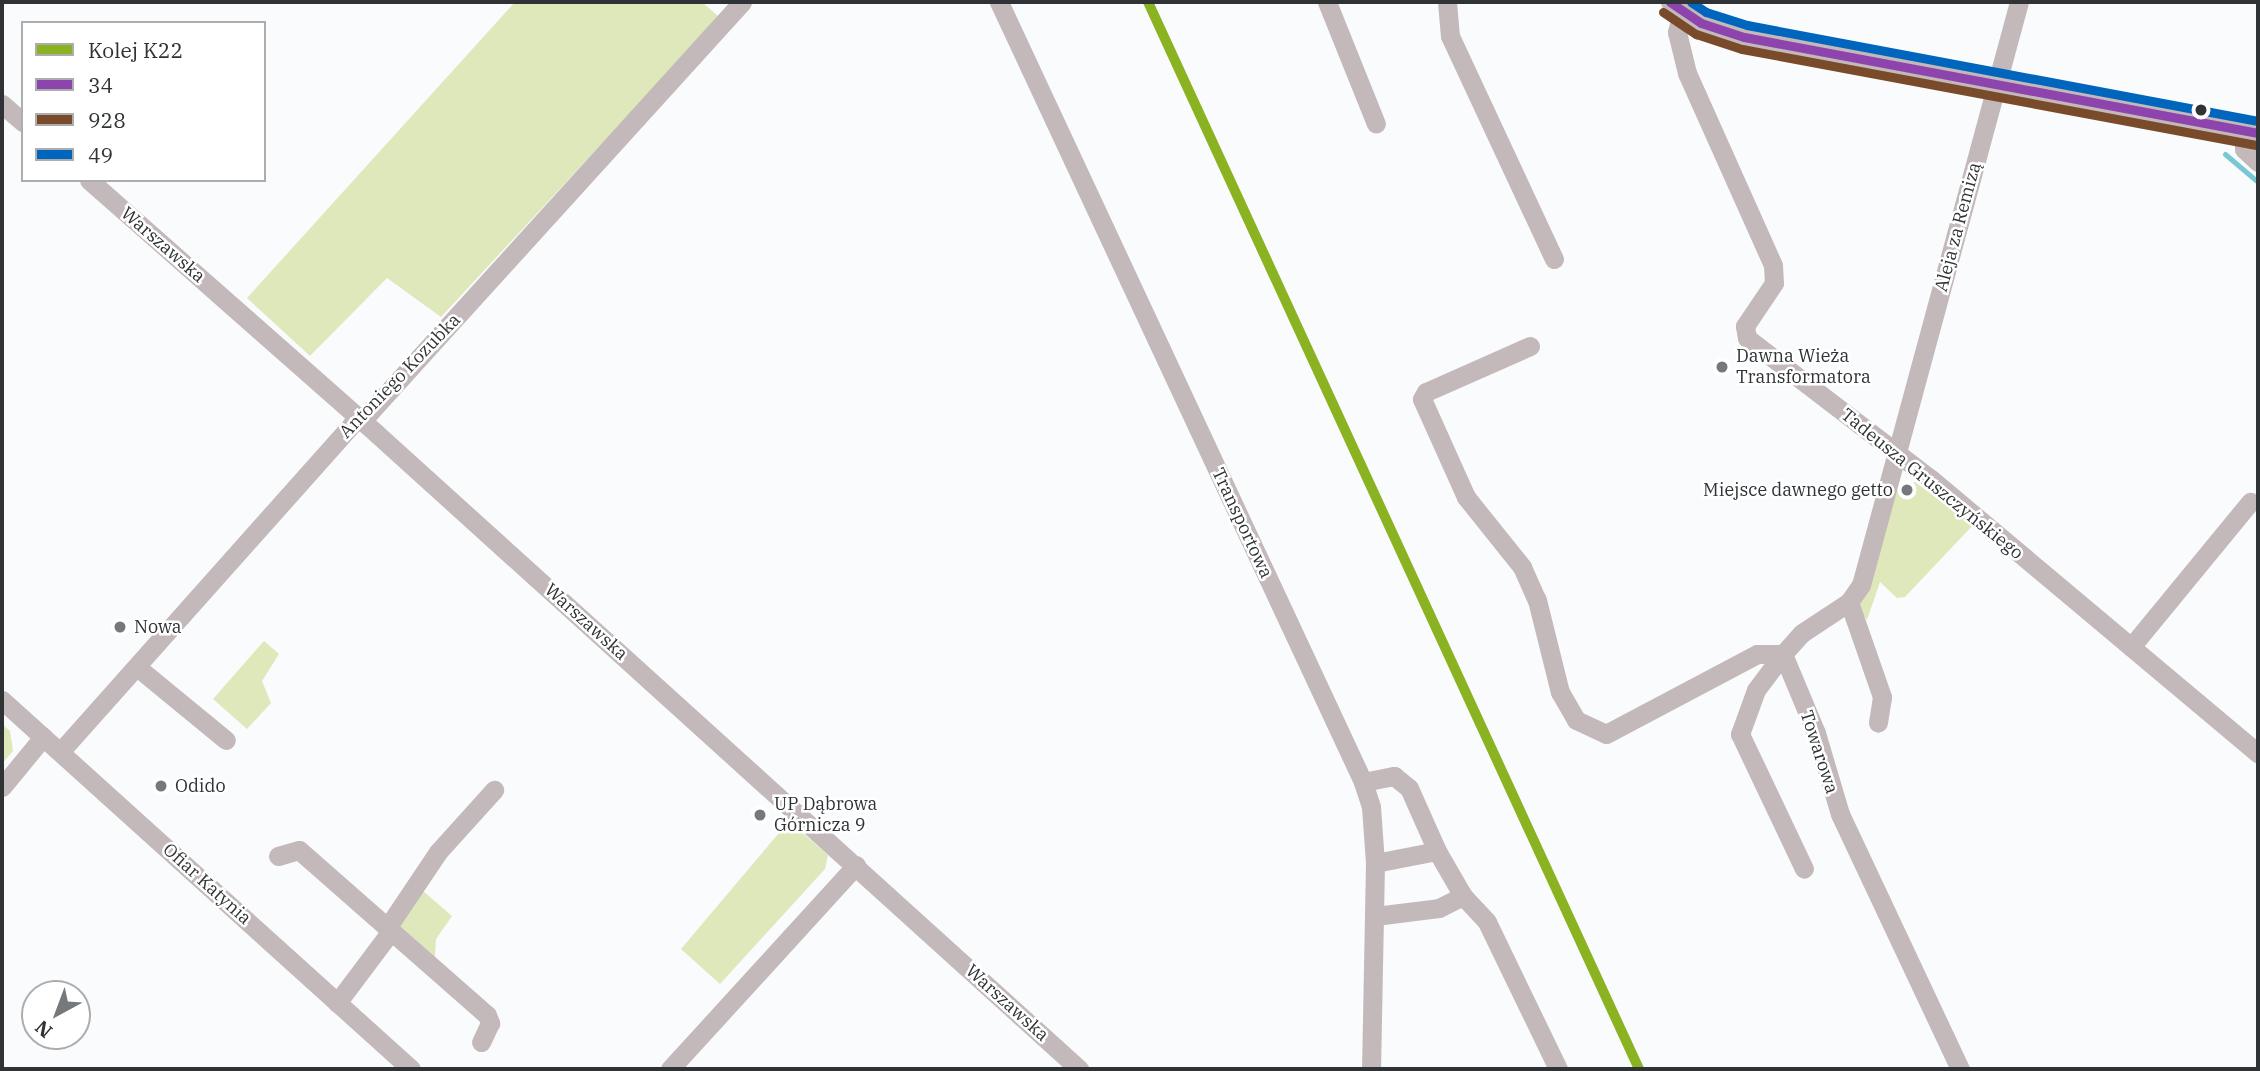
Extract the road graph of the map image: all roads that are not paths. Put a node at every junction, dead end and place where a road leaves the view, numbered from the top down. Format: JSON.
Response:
{"nodes":[{"id":1,"x":742,"y":2,"type":"edge"},
{"id":2,"x":999,"y":2,"type":"edge"},
{"id":3,"x":1327,"y":2,"type":"edge"},
{"id":4,"x":1447,"y":2,"type":"edge"},
{"id":5,"x":2019,"y":2,"type":"edge"},
{"id":6,"x":1676,"y":7,"type":"edge"},
{"id":7,"x":1997,"y":85,"type":"junction"},
{"id":8,"x":2,"y":104,"type":"edge"},
{"id":9,"x":21,"y":120,"type":"edge"},
{"id":10,"x":1376,"y":124,"type":"dead end"},
{"id":11,"x":2251,"y":132,"type":"edge"},
{"id":12,"x":2258,"y":162,"type":"edge"},
{"id":13,"x":91,"y":182,"type":"edge"},
{"id":14,"x":1554,"y":258,"type":"dead end"},
{"id":15,"x":1530,"y":346,"type":"dead end"},
{"id":16,"x":360,"y":419,"type":"junction"},
{"id":17,"x":1897,"y":453,"type":"junction"},
{"id":18,"x":2250,"y":502,"type":"dead end"},
{"id":19,"x":1849,"y":602,"type":"junction"},
{"id":20,"x":2131,"y":647,"type":"junction"},
{"id":21,"x":1783,"y":654,"type":"junction"},
{"id":22,"x":137,"y":667,"type":"junction"},
{"id":23,"x":2,"y":700,"type":"edge"},
{"id":24,"x":1878,"y":723,"type":"dead end"},
{"id":25,"x":44,"y":737,"type":"junction"},
{"id":26,"x":226,"y":740,"type":"dead end"},
{"id":27,"x":61,"y":752,"type":"junction"},
{"id":28,"x":2258,"y":753,"type":"edge"},
{"id":29,"x":1363,"y":782,"type":"junction"},
{"id":30,"x":2,"y":788,"type":"edge"},
{"id":31,"x":494,"y":790,"type":"dead end"},
{"id":32,"x":1437,"y":851,"type":"junction"},
{"id":33,"x":278,"y":856,"type":"dead end"},
{"id":34,"x":1375,"y":863,"type":"junction"},
{"id":35,"x":856,"y":865,"type":"junction"},
{"id":36,"x":1804,"y":869,"type":"dead end"},
{"id":37,"x":1463,"y":896,"type":"junction"},
{"id":38,"x":1375,"y":916,"type":"junction"},
{"id":39,"x":389,"y":930,"type":"junction"},
{"id":40,"x":337,"y":1003,"type":"junction"},
{"id":41,"x":481,"y":1042,"type":"dead end"},
{"id":42,"x":411,"y":1069,"type":"edge"},
{"id":43,"x":670,"y":1069,"type":"edge"},
{"id":44,"x":1079,"y":1069,"type":"edge"},
{"id":45,"x":1371,"y":1069,"type":"edge"},
{"id":46,"x":1558,"y":1069,"type":"edge"},
{"id":47,"x":1960,"y":1069,"type":"edge"}],
"edges":[{"from":1,"to":16,"type":"street","name":"Antoniego Kozubka"},
{"from":2,"to":29,"type":"street","name":"Transportowa"},
{"from":3,"to":10,"type":"street"},
{"from":4,"to":14,"type":"street"},
{"from":5,"to":7,"type":"street","name":"Aleja za Remizą"},
{"from":6,"to":7,"type":"street"},
{"from":6,"to":17,"type":"street","name":"Tadeusza Gruszczyńskiego"},
{"from":7,"to":11,"type":"street"},
{"from":7,"to":17,"type":"street","name":"Aleja za Remizą"},
{"from":8,"to":9,"type":"street"},
{"from":11,"to":12,"type":"street"},
{"from":13,"to":16,"type":"street","name":"Warszawska"},
{"from":15,"to":21,"type":"street"},
{"from":16,"to":22,"type":"street","name":"Antoniego Kozubka"},
{"from":16,"to":35,"type":"street","name":"Warszawska"},
{"from":17,"to":19,"type":"street"},
{"from":17,"to":20,"type":"street","name":"Tadeusza Gruszczyńskiego"},
{"from":18,"to":20,"type":"street"},
{"from":19,"to":21,"type":"street"},
{"from":19,"to":24,"type":"street"},
{"from":20,"to":28,"type":"street","name":"Tadeusza Gruszczyńskiego"},
{"from":21,"to":36,"type":"street"},
{"from":21,"to":47,"type":"street","name":"Towarowa"},
{"from":22,"to":26,"type":"street"},
{"from":22,"to":27,"type":"street","name":"Antoniego Kozubka"},
{"from":23,"to":25,"type":"street","name":"Ofiar Katynia"},
{"from":25,"to":27,"type":"street","name":"Ofiar Katynia"},
{"from":25,"to":30,"type":"street"},
{"from":27,"to":40,"type":"street","name":"Ofiar Katynia"},
{"from":29,"to":32,"type":"street"},
{"from":29,"to":34,"type":"street","name":"Transportowa"},
{"from":31,"to":39,"type":"street"},
{"from":32,"to":34,"type":"street"},
{"from":32,"to":37,"type":"street"},
{"from":33,"to":39,"type":"street"},
{"from":34,"to":38,"type":"street","name":"Transportowa"},
{"from":35,"to":43,"type":"street"},
{"from":35,"to":44,"type":"street","name":"Warszawska"},
{"from":37,"to":38,"type":"street"},
{"from":37,"to":46,"type":"street"},
{"from":38,"to":45,"type":"street","name":"Transportowa"},
{"from":39,"to":40,"type":"street"},
{"from":39,"to":41,"type":"street"},
{"from":40,"to":42,"type":"street","name":"Ofiar Katynia"}]}
